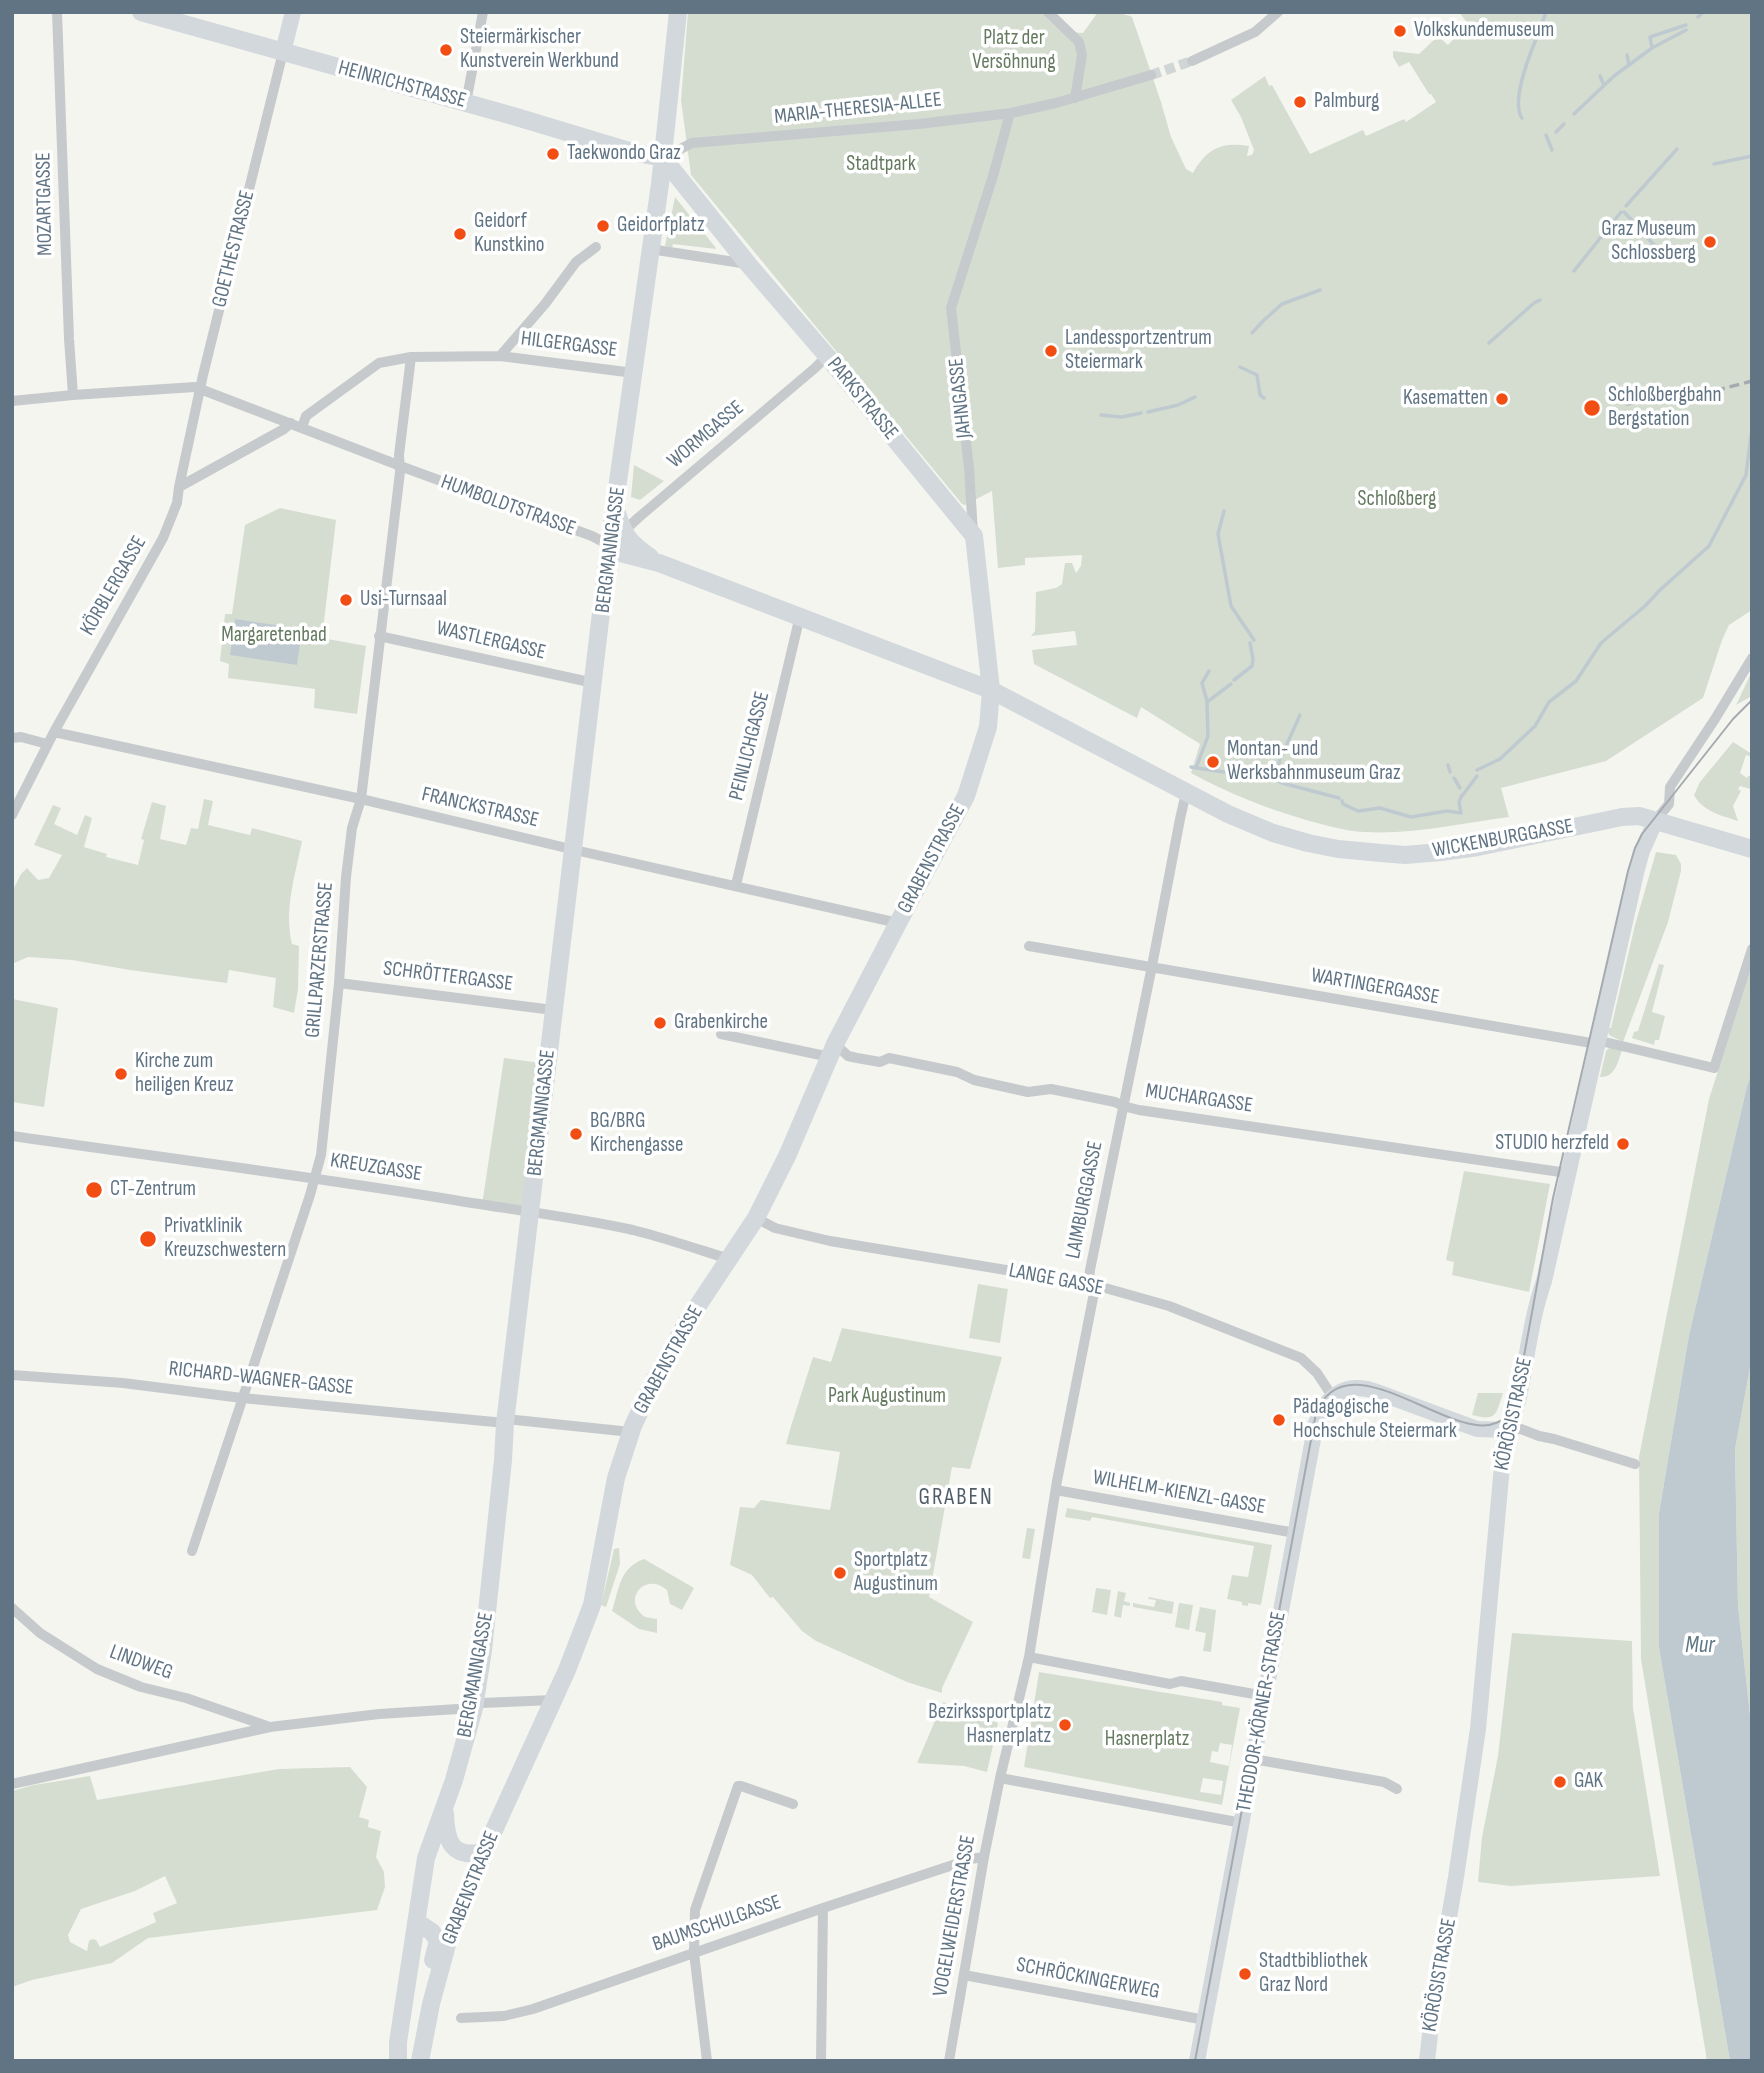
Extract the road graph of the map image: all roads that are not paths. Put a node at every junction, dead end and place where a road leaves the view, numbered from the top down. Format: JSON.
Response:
{"nodes":[{"id":1,"x":57,"y":12,"type":"edge"},
{"id":2,"x":141,"y":12,"type":"edge"},
{"id":3,"x":293,"y":12,"type":"edge"},
{"id":4,"x":483,"y":12,"type":"edge"},
{"id":5,"x":678,"y":12,"type":"edge"},
{"id":6,"x":1048,"y":12,"type":"edge"},
{"id":7,"x":1278,"y":12,"type":"edge"},
{"id":8,"x":283,"y":52,"type":"junction"},
{"id":9,"x":1192,"y":61,"type":"tunnel mouth"},
{"id":10,"x":1151,"y":75,"type":"tunnel mouth"},
{"id":11,"x":1075,"y":98,"type":"junction"},
{"id":12,"x":466,"y":103,"type":"junction"},
{"id":13,"x":1010,"y":113,"type":"junction"},
{"id":14,"x":663,"y":158,"type":"junction"},
{"id":15,"x":596,"y":247,"type":"dead end"},
{"id":16,"x":650,"y":249,"type":"junction"},
{"id":17,"x":748,"y":264,"type":"junction"},
{"id":18,"x":500,"y":355,"type":"junction"},
{"id":19,"x":827,"y":356,"type":"junction"},
{"id":20,"x":411,"y":357,"type":"junction"},
{"id":21,"x":634,"y":373,"type":"junction"},
{"id":22,"x":200,"y":388,"type":"junction"},
{"id":23,"x":73,"y":395,"type":"junction"},
{"id":24,"x":12,"y":401,"type":"edge"},
{"id":25,"x":291,"y":422,"type":"junction"},
{"id":26,"x":302,"y":427,"type":"junction"},
{"id":27,"x":398,"y":465,"type":"junction"},
{"id":28,"x":179,"y":487,"type":"junction"},
{"id":29,"x":616,"y":509,"type":"junction"},
{"id":30,"x":623,"y":532,"type":"junction"},
{"id":31,"x":974,"y":536,"type":"junction"},
{"id":32,"x":609,"y":545,"type":"junction"},
{"id":33,"x":659,"y":562,"type":"junction"},
{"id":34,"x":800,"y":616,"type":"junction"},
{"id":35,"x":379,"y":636,"type":"junction"},
{"id":36,"x":1752,"y":658,"type":"edge"},
{"id":37,"x":594,"y":683,"type":"junction"},
{"id":38,"x":991,"y":690,"type":"junction"},
{"id":39,"x":54,"y":732,"type":"junction"},
{"id":40,"x":12,"y":738,"type":"edge"},
{"id":41,"x":47,"y":744,"type":"junction"},
{"id":42,"x":1186,"y":793,"type":"junction"},
{"id":43,"x":360,"y":799,"type":"junction"},
{"id":44,"x":12,"y":815,"type":"edge"},
{"id":45,"x":1656,"y":820,"type":"junction"},
{"id":46,"x":1752,"y":849,"type":"edge"},
{"id":47,"x":575,"y":850,"type":"junction"},
{"id":48,"x":736,"y":885,"type":"junction"},
{"id":49,"x":898,"y":923,"type":"junction"},
{"id":50,"x":1029,"y":947,"type":"dead end"},
{"id":51,"x":1752,"y":949,"type":"edge"},
{"id":52,"x":1152,"y":966,"type":"junction"},
{"id":53,"x":339,"y":983,"type":"junction"},
{"id":54,"x":553,"y":1010,"type":"junction"},
{"id":55,"x":721,"y":1034,"type":"dead end"},
{"id":56,"x":1597,"y":1044,"type":"junction"},
{"id":57,"x":833,"y":1051,"type":"junction"},
{"id":58,"x":1123,"y":1106,"type":"junction"},
{"id":59,"x":12,"y":1136,"type":"edge"},
{"id":60,"x":1567,"y":1173,"type":"junction"},
{"id":61,"x":315,"y":1177,"type":"junction"},
{"id":62,"x":531,"y":1213,"type":"junction"},
{"id":63,"x":756,"y":1218,"type":"junction"},
{"id":64,"x":729,"y":1259,"type":"junction"},
{"id":65,"x":1091,"y":1284,"type":"junction"},
{"id":66,"x":12,"y":1375,"type":"edge"},
{"id":67,"x":1332,"y":1396,"type":"junction"},
{"id":68,"x":242,"y":1398,"type":"junction"},
{"id":69,"x":506,"y":1421,"type":"junction"},
{"id":70,"x":1506,"y":1430,"type":"junction"},
{"id":71,"x":631,"y":1433,"type":"junction"},
{"id":72,"x":1635,"y":1464,"type":"dead end"},
{"id":73,"x":1056,"y":1490,"type":"junction"},
{"id":74,"x":1295,"y":1533,"type":"junction"},
{"id":75,"x":192,"y":1551,"type":"dead end"},
{"id":76,"x":12,"y":1608,"type":"edge"},
{"id":77,"x":1030,"y":1657,"type":"junction"},
{"id":78,"x":1265,"y":1696,"type":"junction"},
{"id":79,"x":553,"y":1700,"type":"junction"},
{"id":80,"x":474,"y":1708,"type":"junction"},
{"id":81,"x":270,"y":1727,"type":"junction"},
{"id":82,"x":1253,"y":1759,"type":"junction"},
{"id":83,"x":1000,"y":1778,"type":"junction"},
{"id":84,"x":12,"y":1784,"type":"edge"},
{"id":85,"x":1397,"y":1789,"type":"dead end"},
{"id":86,"x":793,"y":1804,"type":"dead end"},
{"id":87,"x":445,"y":1809,"type":"junction"},
{"id":88,"x":1242,"y":1823,"type":"junction"},
{"id":89,"x":484,"y":1852,"type":"junction"},
{"id":90,"x":984,"y":1857,"type":"junction"},
{"id":91,"x":823,"y":1908,"type":"junction"},
{"id":92,"x":417,"y":1922,"type":"junction"},
{"id":93,"x":694,"y":1953,"type":"junction"},
{"id":94,"x":964,"y":1975,"type":"junction"},
{"id":95,"x":429,"y":2012,"type":"junction"},
{"id":96,"x":461,"y":2018,"type":"dead end"},
{"id":97,"x":1205,"y":2020,"type":"junction"},
{"id":98,"x":398,"y":2061,"type":"edge"},
{"id":99,"x":420,"y":2061,"type":"edge"},
{"id":100,"x":707,"y":2061,"type":"edge"},
{"id":101,"x":821,"y":2061,"type":"edge"},
{"id":102,"x":949,"y":2061,"type":"edge"},
{"id":103,"x":1197,"y":2061,"type":"edge"},
{"id":104,"x":1427,"y":2061,"type":"edge"}],
"edges":[{"from":1,"to":23,"type":"street","name":"MOZARTGASSE"},
{"from":2,"to":8,"type":"main road","name":"HEINRICHSTRASSE"},
{"from":3,"to":8,"type":"main road","name":"GOETHESTRASSE"},
{"from":4,"to":12,"type":"street"},
{"from":5,"to":14,"type":"main road","name":"BERGMANNGASSE"},
{"from":6,"to":11,"type":"street"},
{"from":7,"to":9,"type":"street"},
{"from":8,"to":12,"type":"main road","name":"HEINRICHSTRASSE"},
{"from":8,"to":22,"type":"street","name":"GOETHESTRASSE"},
{"from":10,"to":11,"type":"street","name":"MARIA-THERESIA-ALLEE"},
{"from":11,"to":13,"type":"street","name":"MARIA-THERESIA-ALLEE"},
{"from":12,"to":14,"type":"main road","name":"HEINRICHSTRASSE"},
{"from":13,"to":14,"type":"street","name":"MARIA-THERESIA-ALLEE"},
{"from":13,"to":31,"type":"street","name":"JAHNGASSE"},
{"from":14,"to":16,"type":"main road","name":"BERGMANNGASSE"},
{"from":14,"to":17,"type":"main road","name":"PARKSTRASSE"},
{"from":15,"to":18,"type":"street"},
{"from":16,"to":17,"type":"street"},
{"from":16,"to":21,"type":"main road","name":"BERGMANNGASSE"},
{"from":17,"to":19,"type":"main road","name":"PARKSTRASSE"},
{"from":18,"to":20,"type":"street"},
{"from":18,"to":21,"type":"street","name":"HILGERGASSE"},
{"from":19,"to":30,"type":"street","name":"WORMGASSE"},
{"from":19,"to":31,"type":"main road","name":"PARKSTRASSE"},
{"from":20,"to":26,"type":"street"},
{"from":20,"to":27,"type":"street","name":"GRILLPARZERSTRASSE"},
{"from":21,"to":29,"type":"main road","name":"BERGMANNGASSE"},
{"from":22,"to":23,"type":"street","name":"HUMBOLDTSTRASSE"},
{"from":22,"to":25,"type":"street","name":"HUMBOLDTSTRASSE"},
{"from":22,"to":28,"type":"street","name":"GOETHESTRASSE"},
{"from":23,"to":24,"type":"street","name":"HUMBOLDTSTRASSE"},
{"from":25,"to":26,"type":"street","name":"HUMBOLDTSTRASSE"},
{"from":25,"to":28,"type":"street"},
{"from":26,"to":27,"type":"street","name":"HUMBOLDTSTRASSE"},
{"from":27,"to":32,"type":"street","name":"HUMBOLDTSTRASSE"},
{"from":27,"to":35,"type":"street","name":"GRILLPARZERSTRASSE"},
{"from":28,"to":39,"type":"street","name":"KÖRBLERGASSE"},
{"from":29,"to":30,"type":"main road"},
{"from":29,"to":32,"type":"main road","name":"BERGMANNGASSE"},
{"from":30,"to":32,"type":"street","name":"WORMGASSE"},
{"from":30,"to":33,"type":"main road"},
{"from":31,"to":38,"type":"main road","name":"JAHNGASSE"},
{"from":32,"to":33,"type":"main road","name":"HUMBOLDTSTRASSE"},
{"from":32,"to":37,"type":"main road","name":"BERGMANNGASSE"},
{"from":33,"to":34,"type":"main road","name":"HUMBOLDTSTRASSE"},
{"from":34,"to":38,"type":"main road","name":"HUMBOLDTSTRASSE"},
{"from":34,"to":48,"type":"street","name":"PEINLICHGASSE"},
{"from":35,"to":37,"type":"street","name":"WASTLERGASSE"},
{"from":35,"to":43,"type":"street","name":"GRILLPARZERSTRASSE"},
{"from":36,"to":45,"type":"street"},
{"from":37,"to":47,"type":"main road","name":"BERGMANNGASSE"},
{"from":38,"to":42,"type":"main road","name":"WICKENBURGGASSE"},
{"from":38,"to":49,"type":"main road","name":"GRABENSTRASSE"},
{"from":39,"to":41,"type":"street","name":"KÖRBLERGASSE"},
{"from":39,"to":43,"type":"street","name":"FRANCKSTRASSE"},
{"from":40,"to":41,"type":"street"},
{"from":41,"to":44,"type":"street","name":"KÖRBLERGASSE"},
{"from":42,"to":45,"type":"main road","name":"WICKENBURGGASSE"},
{"from":42,"to":52,"type":"street","name":"LAIMBURGGASSE"},
{"from":43,"to":47,"type":"street","name":"FRANCKSTRASSE"},
{"from":43,"to":53,"type":"street","name":"GRILLPARZERSTRASSE"},
{"from":45,"to":46,"type":"main road","name":"WICKENBURGGASSE"},
{"from":45,"to":56,"type":"main road","name":"KÖRÖSISTRASSE"},
{"from":47,"to":48,"type":"street","name":"FRANCKSTRASSE"},
{"from":47,"to":54,"type":"main road","name":"BERGMANNGASSE"},
{"from":48,"to":49,"type":"street","name":"FRANCKSTRASSE"},
{"from":49,"to":57,"type":"main road","name":"GRABENSTRASSE"},
{"from":50,"to":52,"type":"street","name":"WARTINGERGASSE"},
{"from":51,"to":56,"type":"street","name":"WARTINGERGASSE"},
{"from":52,"to":56,"type":"street","name":"WARTINGERGASSE"},
{"from":52,"to":58,"type":"street","name":"LAIMBURGGASSE"},
{"from":53,"to":54,"type":"street","name":"SCHRÖTTERGASSE"},
{"from":53,"to":61,"type":"street","name":"GRILLPARZERSTRASSE"},
{"from":54,"to":62,"type":"main road","name":"BERGMANNGASSE"},
{"from":55,"to":57,"type":"street","name":"MUCHARGASSE"},
{"from":56,"to":60,"type":"main road","name":"KÖRÖSISTRASSE"},
{"from":57,"to":58,"type":"street","name":"MUCHARGASSE"},
{"from":57,"to":63,"type":"main road","name":"GRABENSTRASSE"},
{"from":58,"to":60,"type":"street","name":"MUCHARGASSE"},
{"from":58,"to":65,"type":"street","name":"LAIMBURGGASSE"},
{"from":59,"to":61,"type":"street","name":"KREUZGASSE"},
{"from":60,"to":70,"type":"main road","name":"KÖRÖSISTRASSE"},
{"from":61,"to":62,"type":"street","name":"KREUZGASSE"},
{"from":61,"to":68,"type":"street","name":"GRILLPARZERSTRASSE"},
{"from":62,"to":64,"type":"street","name":"KREUZGASSE"},
{"from":62,"to":69,"type":"main road","name":"BERGMANNGASSE"},
{"from":63,"to":64,"type":"main road","name":"GRABENSTRASSE"},
{"from":63,"to":65,"type":"street","name":"LANGE GASSE"},
{"from":64,"to":71,"type":"main road","name":"GRABENSTRASSE"},
{"from":65,"to":67,"type":"street","name":"LANGE GASSE"},
{"from":65,"to":73,"type":"street","name":"LAIMBURGGASSE"},
{"from":66,"to":68,"type":"street","name":"RICHARD-WAGNER-GASSE"},
{"from":67,"to":70,"type":"main road"},
{"from":67,"to":74,"type":"main road","name":"THEODOR-KÖRNER-STRASSE"},
{"from":68,"to":69,"type":"street","name":"RICHARD-WAGNER-GASSE"},
{"from":68,"to":75,"type":"street","name":"GRILLPARZERSTRASSE"},
{"from":69,"to":71,"type":"street","name":"RICHARD-WAGNER-GASSE"},
{"from":69,"to":80,"type":"main road","name":"BERGMANNGASSE"},
{"from":70,"to":72,"type":"street"},
{"from":70,"to":104,"type":"main road","name":"KÖRÖSISTRASSE"},
{"from":71,"to":79,"type":"main road","name":"GRABENSTRASSE"},
{"from":73,"to":74,"type":"street","name":"WILHELM-KIENZL-GASSE"},
{"from":73,"to":77,"type":"street","name":"LAIMBURGGASSE"},
{"from":74,"to":78,"type":"main road","name":"THEODOR-KÖRNER-STRASSE"},
{"from":76,"to":81,"type":"street","name":"LINDWEG"},
{"from":77,"to":78,"type":"street"},
{"from":77,"to":83,"type":"street"},
{"from":78,"to":82,"type":"main road","name":"THEODOR-KÖRNER-STRASSE"},
{"from":79,"to":80,"type":"street","name":"LINDWEG"},
{"from":79,"to":89,"type":"main road","name":"GRABENSTRASSE"},
{"from":80,"to":81,"type":"street","name":"LINDWEG"},
{"from":80,"to":87,"type":"main road","name":"BERGMANNGASSE"},
{"from":81,"to":84,"type":"street","name":"LINDWEG"},
{"from":82,"to":85,"type":"street"},
{"from":82,"to":88,"type":"main road","name":"THEODOR-KÖRNER-STRASSE"},
{"from":83,"to":88,"type":"street"},
{"from":83,"to":90,"type":"street","name":"VOGELWEIDERSTRASSE"},
{"from":86,"to":93,"type":"street"},
{"from":87,"to":89,"type":"main road"},
{"from":87,"to":92,"type":"main road","name":"BERGMANNGASSE"},
{"from":88,"to":97,"type":"main road","name":"THEODOR-KÖRNER-STRASSE"},
{"from":89,"to":95,"type":"main road","name":"GRABENSTRASSE"},
{"from":90,"to":91,"type":"street","name":"BAUMSCHULGASSE"},
{"from":90,"to":94,"type":"street","name":"VOGELWEIDERSTRASSE"},
{"from":91,"to":93,"type":"street","name":"BAUMSCHULGASSE"},
{"from":91,"to":101,"type":"street"},
{"from":92,"to":95,"type":"main road"},
{"from":92,"to":98,"type":"main road","name":"BERGMANNGASSE"},
{"from":93,"to":96,"type":"street","name":"BAUMSCHULGASSE"},
{"from":93,"to":100,"type":"street"},
{"from":94,"to":97,"type":"street","name":"SCHRÖCKINGERWEG"},
{"from":94,"to":102,"type":"street","name":"VOGELWEIDERSTRASSE"},
{"from":95,"to":99,"type":"main road","name":"GRABENSTRASSE"},
{"from":97,"to":103,"type":"main road","name":"THEODOR-KÖRNER-STRASSE"}]}
